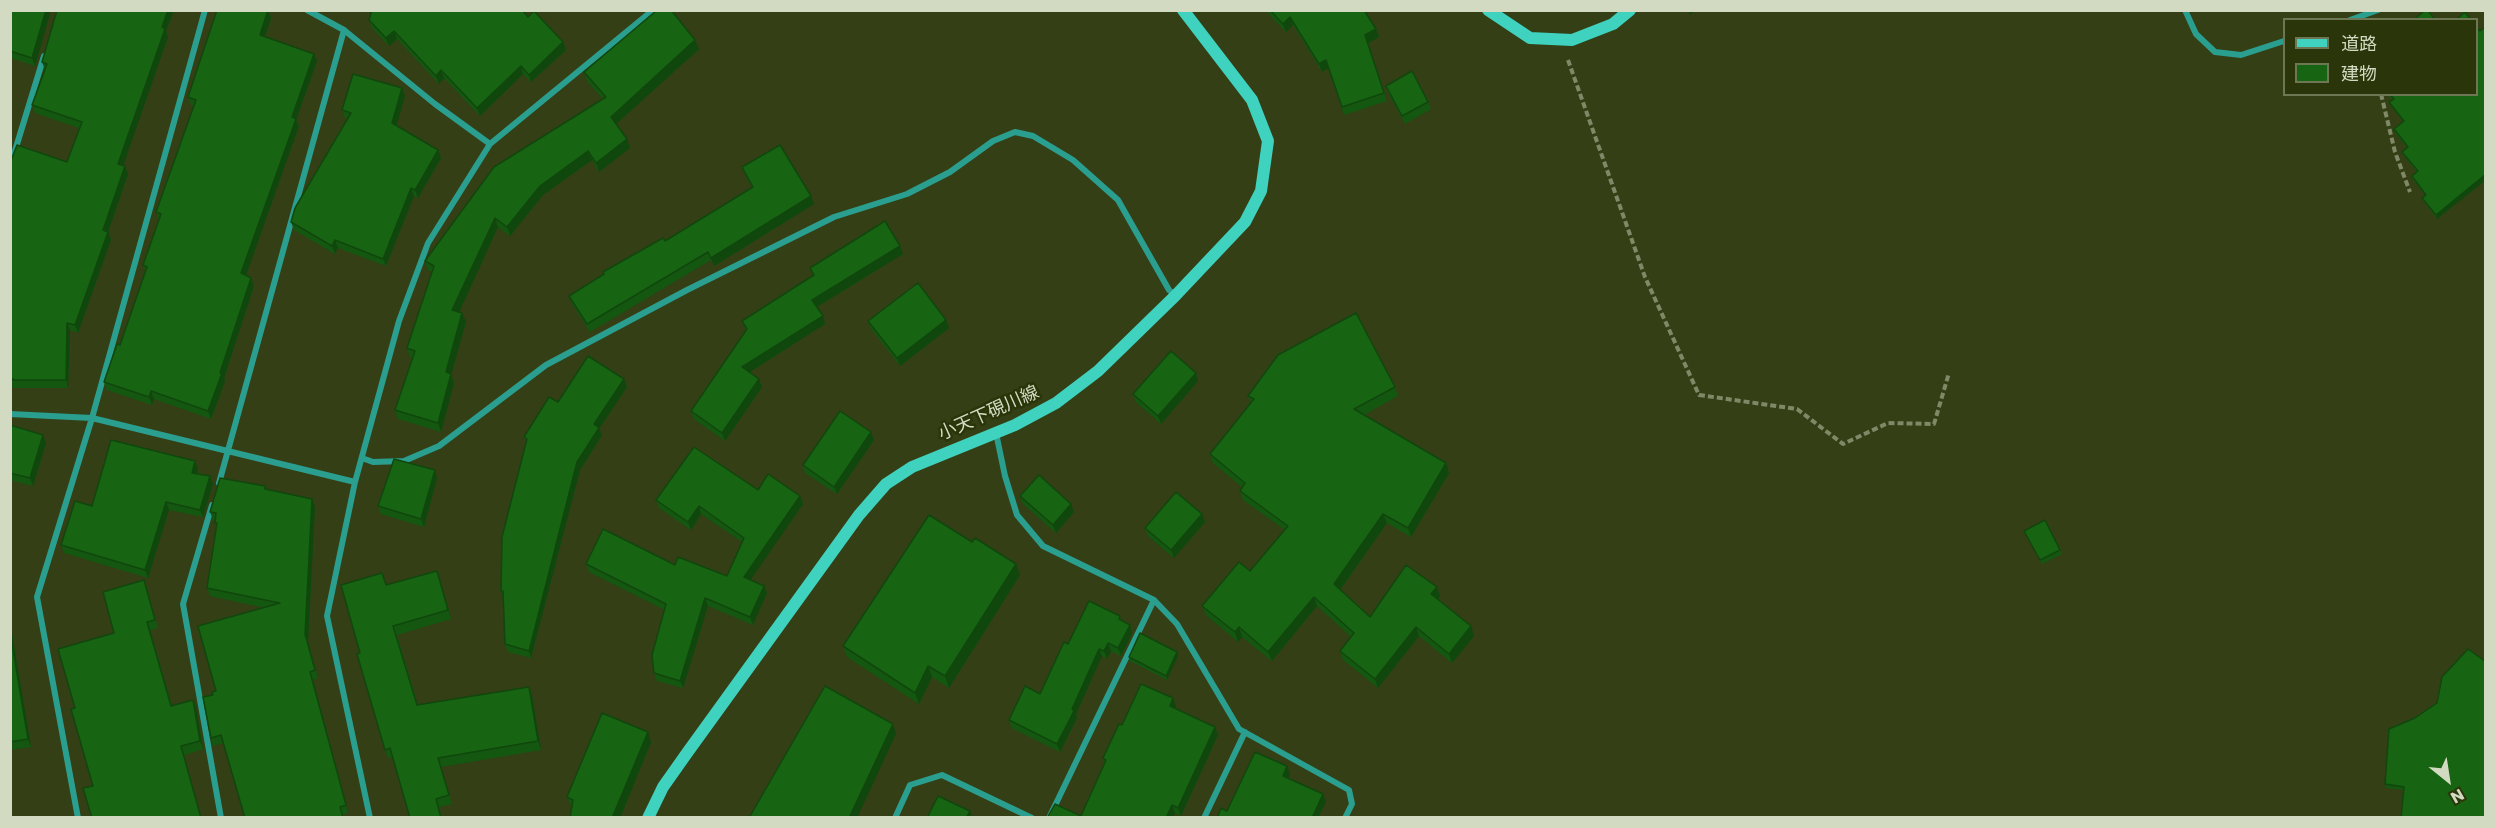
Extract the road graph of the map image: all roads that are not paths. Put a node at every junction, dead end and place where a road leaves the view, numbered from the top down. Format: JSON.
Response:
{"nodes":[{"id":1,"x":205,"y":10,"type":"edge"},
{"id":2,"x":307,"y":10,"type":"edge"},
{"id":3,"x":653,"y":10,"type":"edge"},
{"id":4,"x":1183,"y":10,"type":"edge"},
{"id":5,"x":1488,"y":10,"type":"edge"},
{"id":6,"x":1630,"y":10,"type":"edge"},
{"id":7,"x":2185,"y":10,"type":"edge"},
{"id":8,"x":2378,"y":10,"type":"edge"},
{"id":9,"x":2356,"y":18,"type":"edge"},
{"id":10,"x":344,"y":30,"type":"junction"},
{"id":11,"x":2283,"y":41,"type":"edge"},
{"id":12,"x":47,"y":44,"type":"edge"},
{"id":13,"x":490,"y":144,"type":"junction"},
{"id":14,"x":10,"y":167,"type":"edge"},
{"id":15,"x":1175,"y":296,"type":"junction"},
{"id":16,"x":10,"y":414,"type":"edge"},
{"id":17,"x":92,"y":418,"type":"junction"},
{"id":18,"x":996,"y":434,"type":"junction"},
{"id":19,"x":228,"y":450,"type":"junction"},
{"id":20,"x":362,"y":458,"type":"junction"},
{"id":21,"x":355,"y":482,"type":"junction"},
{"id":22,"x":1154,"y":600,"type":"junction"},
{"id":23,"x":1245,"y":732,"type":"junction"},
{"id":24,"x":78,"y":818,"type":"edge"},
{"id":25,"x":221,"y":818,"type":"edge"},
{"id":26,"x":370,"y":818,"type":"edge"},
{"id":27,"x":648,"y":818,"type":"edge"},
{"id":28,"x":895,"y":818,"type":"edge"},
{"id":29,"x":1032,"y":818,"type":"edge"},
{"id":30,"x":1049,"y":818,"type":"edge"},
{"id":31,"x":1204,"y":818,"type":"edge"},
{"id":32,"x":1345,"y":818,"type":"edge"}],
"edges":[{"from":1,"to":17,"type":"street"},
{"from":2,"to":10,"type":"street"},
{"from":3,"to":13,"type":"street"},
{"from":4,"to":15,"type":"main road","name":"小天下硯川線"},
{"from":5,"to":6,"type":"main road"},
{"from":7,"to":11,"type":"street"},
{"from":8,"to":9,"type":"street"},
{"from":10,"to":13,"type":"street"},
{"from":10,"to":19,"type":"street"},
{"from":12,"to":14,"type":"street"},
{"from":13,"to":20,"type":"street"},
{"from":15,"to":18,"type":"main road","name":"小天下硯川線"},
{"from":15,"to":20,"type":"street"},
{"from":16,"to":17,"type":"street"},
{"from":17,"to":19,"type":"street"},
{"from":17,"to":24,"type":"street"},
{"from":18,"to":22,"type":"street"},
{"from":18,"to":27,"type":"main road","name":"小天下硯川線"},
{"from":19,"to":21,"type":"street"},
{"from":19,"to":25,"type":"street"},
{"from":20,"to":21,"type":"street"},
{"from":21,"to":26,"type":"street"},
{"from":22,"to":23,"type":"street"},
{"from":22,"to":30,"type":"street"},
{"from":23,"to":31,"type":"street"},
{"from":23,"to":32,"type":"street"},
{"from":28,"to":29,"type":"street"}]}
